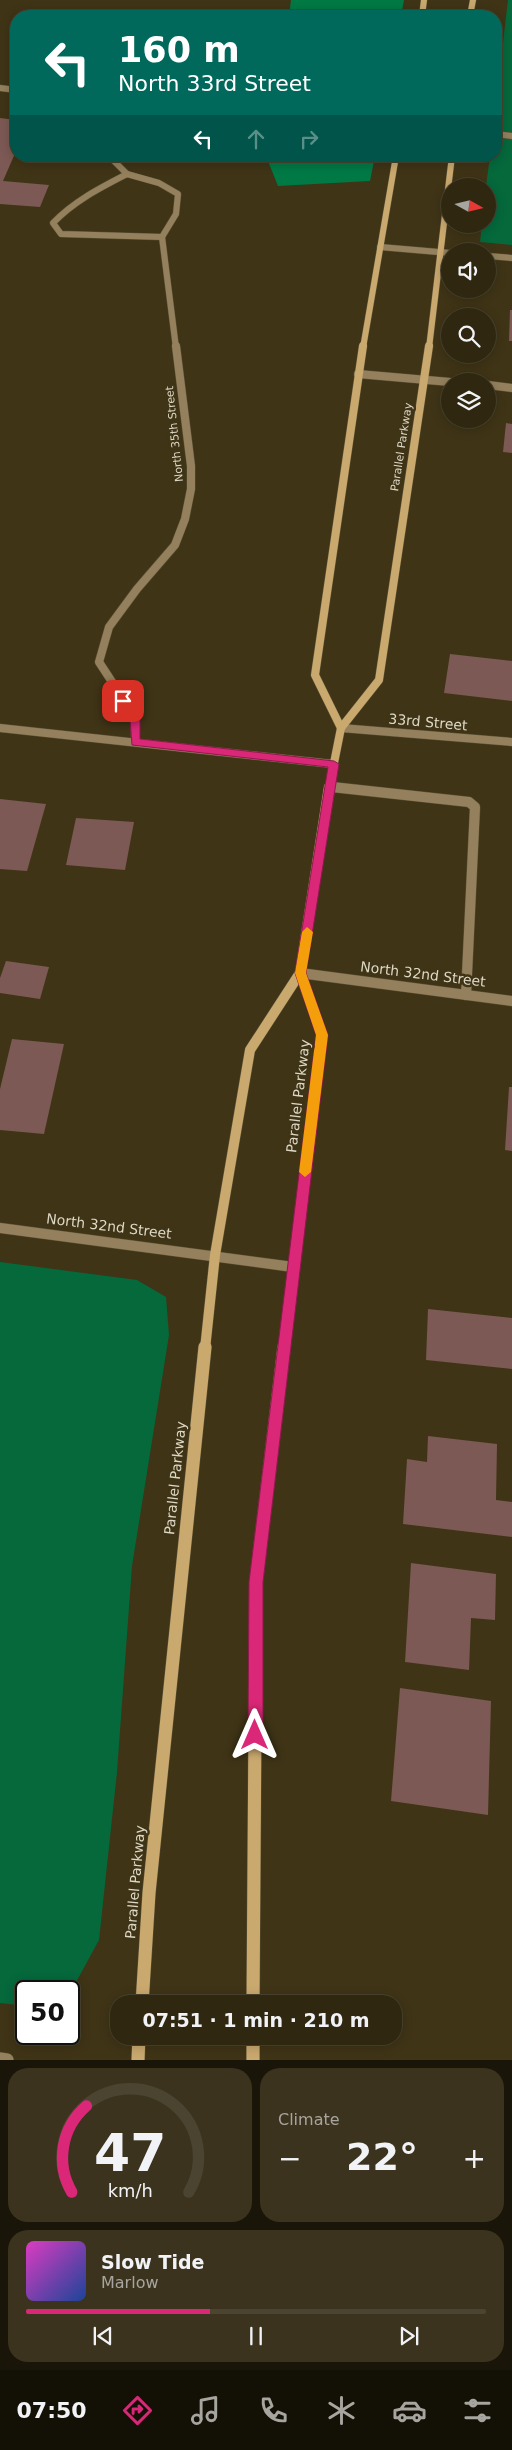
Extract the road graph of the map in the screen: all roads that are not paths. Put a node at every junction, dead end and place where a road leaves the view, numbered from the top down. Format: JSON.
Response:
{"nodes":[{"id":1,"x":115,"y":162,"type":"edge"},
{"id":2,"x":395,"y":162,"type":"edge"},
{"id":3,"x":451,"y":162,"type":"edge"},
{"id":4,"x":127,"y":174,"type":"junction"},
{"id":5,"x":162,"y":237,"type":"junction"},
{"id":6,"x":380,"y":247,"type":"junction"},
{"id":7,"x":440,"y":252,"type":"junction"},
{"id":8,"x":496,"y":257,"type":"edge"},
{"id":9,"x":512,"y":258,"type":"edge"},
{"id":10,"x":358,"y":374,"type":"junction"},
{"id":11,"x":425,"y":380,"type":"junction"},
{"id":12,"x":441,"y":381,"type":"edge"},
{"id":13,"x":496,"y":387,"type":"edge"},
{"id":14,"x":512,"y":388,"type":"edge"},
{"id":15,"x":0,"y":728,"type":"edge"},
{"id":16,"x":341,"y":728,"type":"junction"},
{"id":17,"x":135,"y":742,"type":"junction"},
{"id":18,"x":512,"y":742,"type":"edge"},
{"id":19,"x":334,"y":764,"type":"junction"},
{"id":20,"x":330,"y":786,"type":"junction"},
{"id":21,"x":300,"y":973,"type":"junction"},
{"id":22,"x":466,"y":995,"type":"junction"},
{"id":23,"x":512,"y":1001,"type":"edge"},
{"id":24,"x":0,"y":1228,"type":"edge"},
{"id":25,"x":215,"y":1255,"type":"junction"},
{"id":26,"x":293,"y":1266,"type":"junction"},
{"id":27,"x":143,"y":1995,"type":"edge"},
{"id":28,"x":254,"y":1995,"type":"edge"},
{"id":29,"x":139,"y":2045,"type":"edge"},
{"id":30,"x":253,"y":2045,"type":"edge"},
{"id":31,"x":0,"y":2059,"type":"edge"},
{"id":32,"x":7,"y":2060,"type":"edge"},
{"id":33,"x":138,"y":2060,"type":"edge"},
{"id":34,"x":253,"y":2060,"type":"edge"}],
"edges":[{"from":1,"to":4,"type":"street"},
{"from":2,"to":6,"type":"main road"},
{"from":3,"to":7,"type":"main road","name":"Parallel Parkway"},
{"from":4,"to":5,"type":"street"},
{"from":4,"to":5,"type":"street"},
{"from":5,"to":17,"type":"street","name":"North 35th Street"},
{"from":6,"to":7,"type":"street"},
{"from":6,"to":10,"type":"main road"},
{"from":7,"to":11,"type":"main road","name":"Parallel Parkway"},
{"from":8,"to":9,"type":"street"},
{"from":10,"to":11,"type":"street"},
{"from":10,"to":16,"type":"main road"},
{"from":11,"to":12,"type":"street"},
{"from":11,"to":16,"type":"main road","name":"Parallel Parkway"},
{"from":13,"to":14,"type":"street"},
{"from":15,"to":17,"type":"street"},
{"from":16,"to":18,"type":"street","name":"33rd Street"},
{"from":16,"to":19,"type":"main road","name":"Parallel Parkway"},
{"from":17,"to":19,"type":"street"},
{"from":19,"to":20,"type":"main road","name":"Parallel Parkway"},
{"from":20,"to":21,"type":"main road","name":"Parallel Parkway"},
{"from":20,"to":22,"type":"street"},
{"from":21,"to":22,"type":"street","name":"North 32nd Street"},
{"from":21,"to":25,"type":"main road","name":"Parallel Parkway"},
{"from":21,"to":26,"type":"main road","name":"Parallel Parkway"},
{"from":22,"to":23,"type":"street","name":"North 32nd Street"},
{"from":24,"to":25,"type":"street","name":"North 32nd Street"},
{"from":25,"to":26,"type":"street","name":"North 32nd Street"},
{"from":25,"to":27,"type":"main road","name":"Parallel Parkway"},
{"from":26,"to":28,"type":"main road","name":"Parallel Parkway"},
{"from":29,"to":33,"type":"main road"},
{"from":30,"to":34,"type":"main road"},
{"from":31,"to":32,"type":"street"}]}
